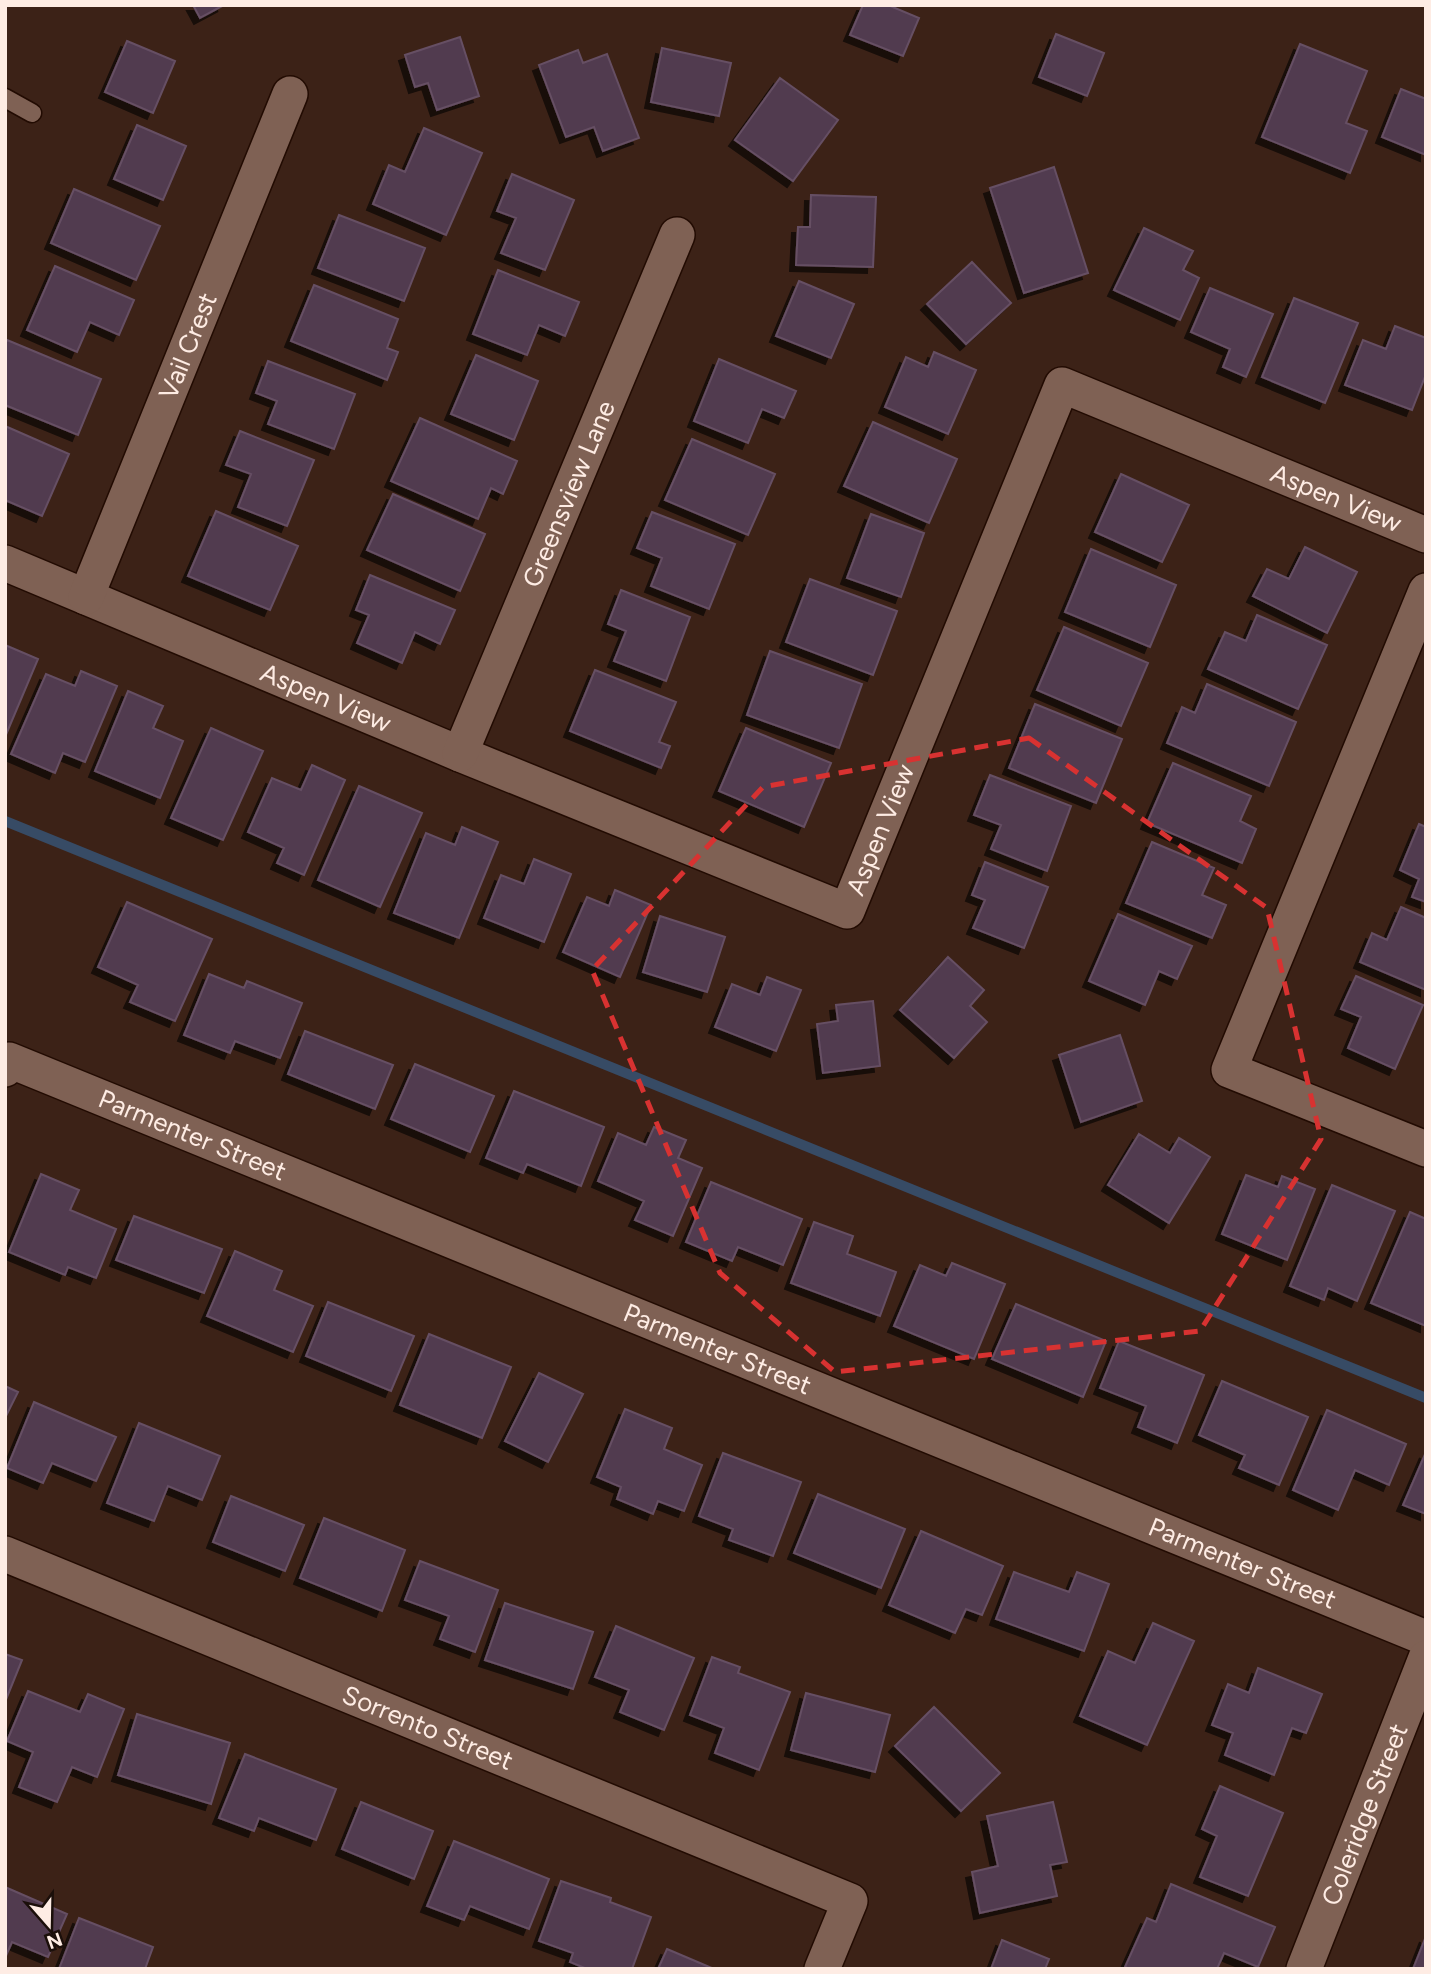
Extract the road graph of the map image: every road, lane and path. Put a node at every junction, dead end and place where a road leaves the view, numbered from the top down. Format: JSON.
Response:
{"nodes":[{"id":1,"x":290,"y":94,"type":"dead end"},
{"id":2,"x":5,"y":98,"type":"edge"},
{"id":3,"x":32,"y":113,"type":"dead end"},
{"id":4,"x":677,"y":235,"type":"dead end"},
{"id":5,"x":1426,"y":535,"type":"edge"},
{"id":6,"x":5,"y":564,"type":"edge"},
{"id":7,"x":1426,"y":591,"type":"edge"},
{"id":8,"x":86,"y":597,"type":"junction"},
{"id":9,"x":460,"y":754,"type":"junction"},
{"id":10,"x":7,"y":1065,"type":"edge"},
{"id":11,"x":1426,"y":1149,"type":"edge"},
{"id":12,"x":5,"y":1554,"type":"edge"},
{"id":13,"x":1426,"y":1638,"type":"edge"},
{"id":14,"x":1426,"y":1658,"type":"edge"},
{"id":15,"x":822,"y":1969,"type":"edge"},
{"id":16,"x":1304,"y":1969,"type":"edge"}],
"edges":[{"from":1,"to":8,"type":"street","name":"Vail Crest"},
{"from":2,"to":3,"type":"lane"},
{"from":4,"to":9,"type":"street","name":"Greensview Lane"},
{"from":5,"to":9,"type":"street","name":"Aspen View"},
{"from":6,"to":8,"type":"street","name":"Aspen View"},
{"from":7,"to":11,"type":"street"},
{"from":8,"to":9,"type":"street","name":"Aspen View"},
{"from":10,"to":13,"type":"street","name":"Parmenter Street"},
{"from":12,"to":15,"type":"street","name":"Sorrento Street"},
{"from":14,"to":16,"type":"street","name":"Coleridge Street"}]}
